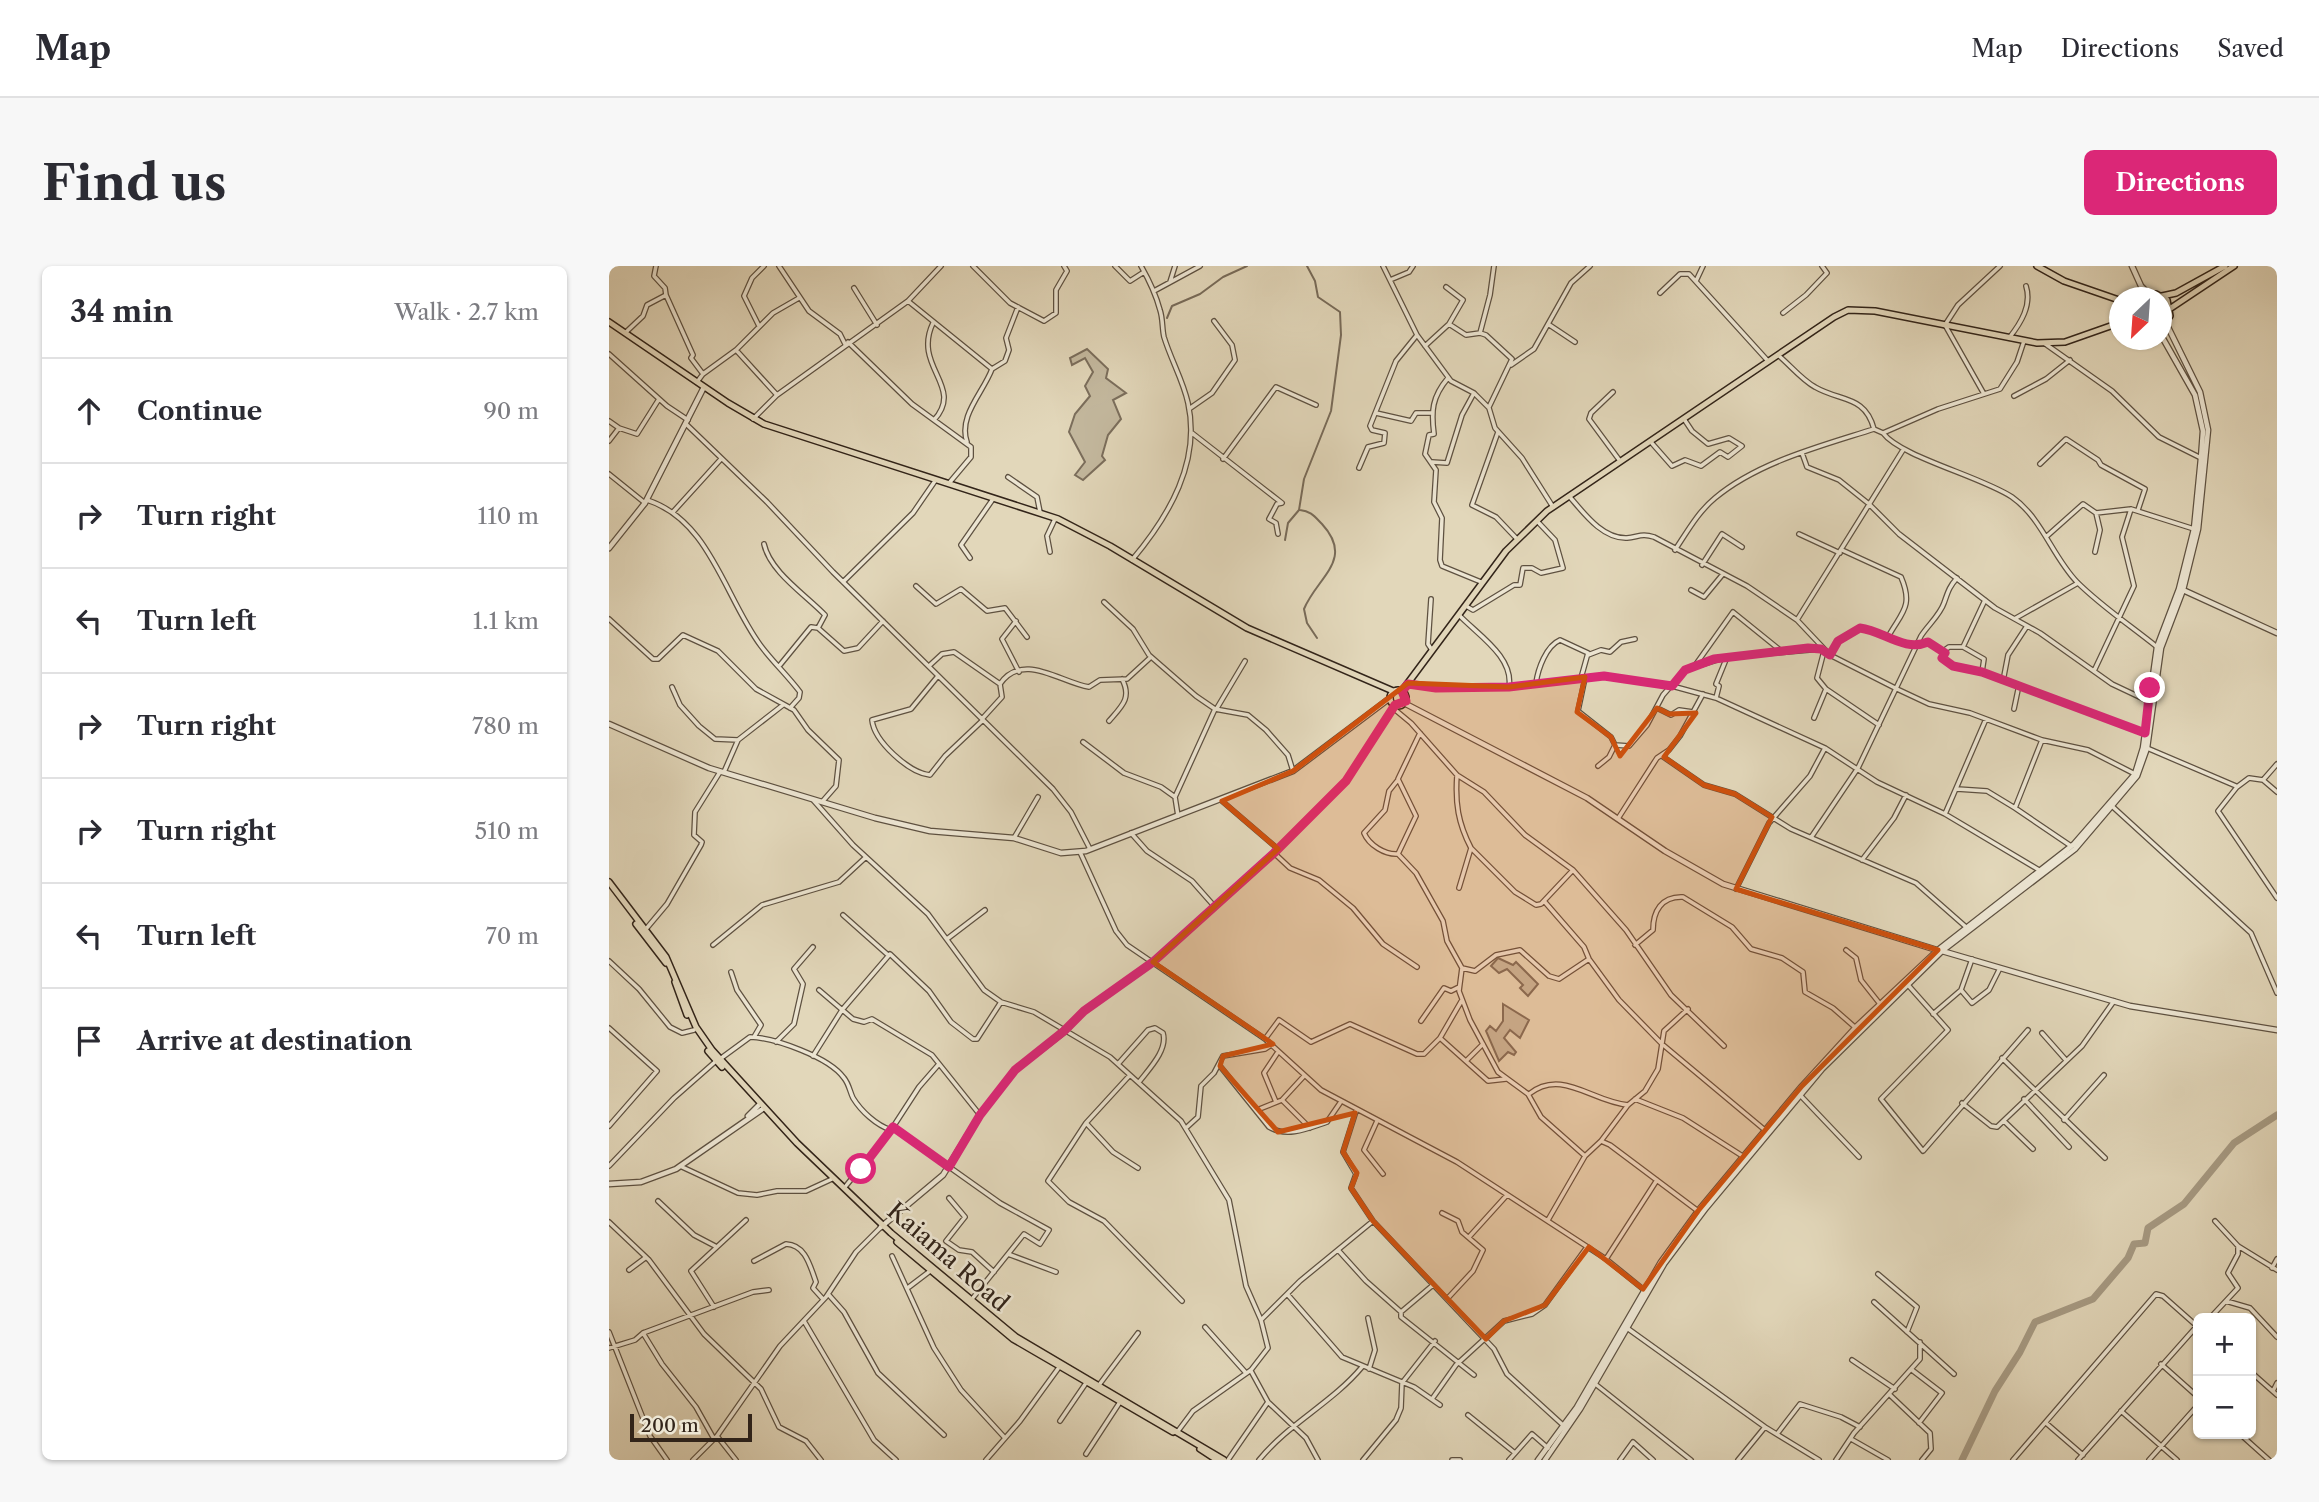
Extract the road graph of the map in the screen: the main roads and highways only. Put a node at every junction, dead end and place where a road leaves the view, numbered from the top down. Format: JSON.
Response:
{"nodes":[{"id":1,"x":2037,"y":266,"type":"edge"},
{"id":2,"x":2225,"y":266,"type":"edge"},
{"id":3,"x":2234,"y":266,"type":"edge"},
{"id":4,"x":2172,"y":294,"type":"edge"},
{"id":5,"x":2109,"y":297,"type":"edge"},
{"id":6,"x":2172,"y":307,"type":"edge"},
{"id":7,"x":609,"y":322,"type":"edge"},
{"id":8,"x":2109,"y":327,"type":"edge"},
{"id":9,"x":1402,"y":691,"type":"junction"},
{"id":10,"x":1391,"y":695,"type":"junction"},
{"id":11,"x":609,"y":882,"type":"edge"},
{"id":12,"x":609,"y":888,"type":"edge"},
{"id":13,"x":718,"y":1060,"type":"junction"},
{"id":14,"x":761,"y":1107,"type":"junction"},
{"id":15,"x":882,"y":1226,"type":"junction"},
{"id":16,"x":1060,"y":1365,"type":"junction"},
{"id":17,"x":1217,"y":1460,"type":"edge"},
{"id":18,"x":1226,"y":1460,"type":"edge"}],
"edges":[{"from":1,"to":5,"type":"main road"},
{"from":2,"to":4,"type":"main road"},
{"from":3,"to":6,"type":"main road"},
{"from":7,"to":10,"type":"main road"},
{"from":8,"to":9,"type":"main road"},
{"from":9,"to":10,"type":"main road"},
{"from":9,"to":10,"type":"main road"},
{"from":11,"to":13,"type":"main road","name":"Kaiama Road"},
{"from":12,"to":13,"type":"main road","name":"Kaiama Road"},
{"from":13,"to":14,"type":"main road","name":"Kaiama Road"},
{"from":14,"to":15,"type":"main road","name":"Kaiama Road"},
{"from":14,"to":15,"type":"main road","name":"Kaiama Road"},
{"from":15,"to":16,"type":"main road","name":"Kaiama Road"},
{"from":15,"to":16,"type":"main road","name":"Kaiama Road"},
{"from":16,"to":17,"type":"main road","name":"Kaiama Road"},
{"from":16,"to":18,"type":"main road","name":"Kaiama Road"}]}
